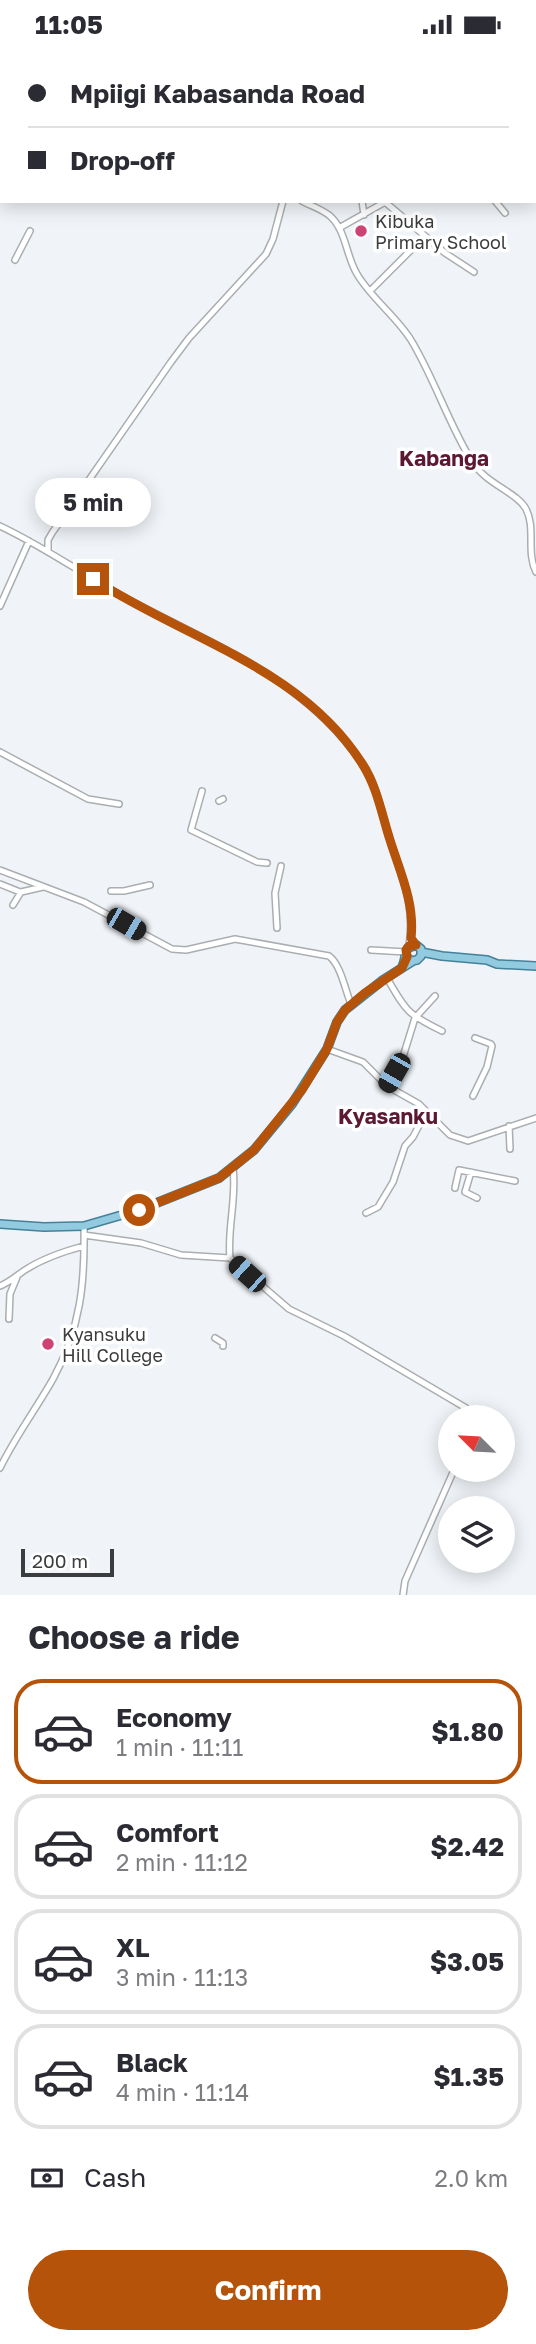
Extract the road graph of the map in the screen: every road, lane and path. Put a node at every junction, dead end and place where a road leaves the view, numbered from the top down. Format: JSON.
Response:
{"nodes":[{"id":1,"x":282,"y":203,"type":"edge"},
{"id":2,"x":306,"y":203,"type":"edge"},
{"id":3,"x":362,"y":203,"type":"edge"},
{"id":4,"x":383,"y":203,"type":"edge"},
{"id":5,"x":386,"y":203,"type":"edge"},
{"id":6,"x":497,"y":203,"type":"edge"},
{"id":7,"x":505,"y":213,"type":"dead end"},
{"id":8,"x":364,"y":215,"type":"junction"},
{"id":9,"x":339,"y":228,"type":"junction"},
{"id":10,"x":30,"y":231,"type":"dead end"},
{"id":11,"x":416,"y":245,"type":"dead end"},
{"id":12,"x":15,"y":260,"type":"dead end"},
{"id":13,"x":474,"y":272,"type":"dead end"},
{"id":14,"x":370,"y":291,"type":"junction"},
{"id":15,"x":0,"y":526,"type":"edge"},
{"id":16,"x":29,"y":541,"type":"junction"},
{"id":17,"x":48,"y":550,"type":"junction"},
{"id":18,"x":536,"y":572,"type":"edge"},
{"id":19,"x":0,"y":606,"type":"edge"},
{"id":20,"x":0,"y":752,"type":"edge"},
{"id":21,"x":202,"y":791,"type":"dead end"},
{"id":22,"x":120,"y":804,"type":"dead end"},
{"id":23,"x":267,"y":863,"type":"dead end"},
{"id":24,"x":281,"y":866,"type":"dead end"},
{"id":25,"x":0,"y":870,"type":"edge"},
{"id":26,"x":412,"y":883,"type":"dead end"},
{"id":27,"x":0,"y":884,"type":"edge"},
{"id":28,"x":150,"y":885,"type":"dead end"},
{"id":29,"x":405,"y":886,"type":"junction"},
{"id":30,"x":45,"y":887,"type":"junction"},
{"id":31,"x":111,"y":891,"type":"dead end"},
{"id":32,"x":21,"y":892,"type":"junction"},
{"id":33,"x":13,"y":905,"type":"dead end"},
{"id":34,"x":277,"y":928,"type":"dead end"},
{"id":35,"x":371,"y":950,"type":"dead end"},
{"id":36,"x":412,"y":951,"type":"junction"},
{"id":37,"x":536,"y":966,"type":"edge"},
{"id":38,"x":387,"y":978,"type":"junction"},
{"id":39,"x":435,"y":996,"type":"dead end"},
{"id":40,"x":351,"y":1004,"type":"junction"},
{"id":41,"x":415,"y":1018,"type":"junction"},
{"id":42,"x":442,"y":1031,"type":"dead end"},
{"id":43,"x":475,"y":1038,"type":"dead end"},
{"id":44,"x":327,"y":1049,"type":"junction"},
{"id":45,"x":387,"y":1086,"type":"junction"},
{"id":46,"x":473,"y":1096,"type":"dead end"},
{"id":47,"x":426,"y":1112,"type":"junction"},
{"id":48,"x":536,"y":1118,"type":"edge"},
{"id":49,"x":509,"y":1126,"type":"junction"},
{"id":50,"x":510,"y":1149,"type":"dead end"},
{"id":51,"x":233,"y":1168,"type":"junction"},
{"id":52,"x":471,"y":1172,"type":"junction"},
{"id":53,"x":515,"y":1181,"type":"dead end"},
{"id":54,"x":455,"y":1188,"type":"dead end"},
{"id":55,"x":477,"y":1198,"type":"dead end"},
{"id":56,"x":366,"y":1213,"type":"dead end"},
{"id":57,"x":0,"y":1224,"type":"edge"},
{"id":58,"x":84,"y":1230,"type":"junction"},
{"id":59,"x":84,"y":1246,"type":"junction"},
{"id":60,"x":230,"y":1258,"type":"junction"},
{"id":61,"x":17,"y":1277,"type":"junction"},
{"id":62,"x":0,"y":1286,"type":"edge"},
{"id":63,"x":9,"y":1319,"type":"dead end"},
{"id":64,"x":215,"y":1338,"type":"dead end"},
{"id":65,"x":223,"y":1346,"type":"dead end"},
{"id":66,"x":461,"y":1405,"type":"edge"},
{"id":67,"x":0,"y":1468,"type":"edge"},
{"id":68,"x":449,"y":1482,"type":"edge"},
{"id":69,"x":402,"y":1595,"type":"edge"}],
"edges":[{"from":1,"to":17,"type":"street"},
{"from":2,"to":9,"type":"street"},
{"from":3,"to":8,"type":"street"},
{"from":4,"to":8,"type":"street"},
{"from":5,"to":13,"type":"street"},
{"from":6,"to":7,"type":"street"},
{"from":8,"to":9,"type":"street"},
{"from":9,"to":14,"type":"street"},
{"from":10,"to":12,"type":"street"},
{"from":11,"to":14,"type":"street"},
{"from":14,"to":18,"type":"street"},
{"from":15,"to":16,"type":"street"},
{"from":16,"to":17,"type":"street"},
{"from":16,"to":19,"type":"street"},
{"from":17,"to":29,"type":"street"},
{"from":20,"to":22,"type":"street"},
{"from":21,"to":23,"type":"street"},
{"from":24,"to":34,"type":"street"},
{"from":25,"to":30,"type":"street"},
{"from":26,"to":29,"type":"street"},
{"from":27,"to":32,"type":"street"},
{"from":28,"to":31,"type":"street"},
{"from":29,"to":36,"type":"street"},
{"from":30,"to":32,"type":"street"},
{"from":30,"to":40,"type":"street"},
{"from":32,"to":33,"type":"street"},
{"from":35,"to":36,"type":"street"},
{"from":36,"to":37,"type":"main road"},
{"from":36,"to":38,"type":"main road"},
{"from":38,"to":40,"type":"main road"},
{"from":38,"to":41,"type":"street"},
{"from":39,"to":41,"type":"street"},
{"from":40,"to":44,"type":"main road"},
{"from":41,"to":42,"type":"street"},
{"from":41,"to":45,"type":"street"},
{"from":43,"to":46,"type":"street"},
{"from":44,"to":45,"type":"street"},
{"from":44,"to":51,"type":"main road"},
{"from":45,"to":47,"type":"street"},
{"from":47,"to":49,"type":"street"},
{"from":47,"to":56,"type":"street"},
{"from":48,"to":49,"type":"street"},
{"from":49,"to":50,"type":"street"},
{"from":51,"to":58,"type":"main road"},
{"from":51,"to":60,"type":"street"},
{"from":52,"to":53,"type":"street"},
{"from":52,"to":54,"type":"street"},
{"from":52,"to":55,"type":"street"},
{"from":57,"to":58,"type":"main road"},
{"from":58,"to":59,"type":"street"},
{"from":58,"to":60,"type":"street"},
{"from":59,"to":61,"type":"street"},
{"from":59,"to":67,"type":"street"},
{"from":60,"to":66,"type":"street"},
{"from":61,"to":62,"type":"street"},
{"from":61,"to":63,"type":"street"},
{"from":64,"to":65,"type":"street"},
{"from":68,"to":69,"type":"street"}]}
